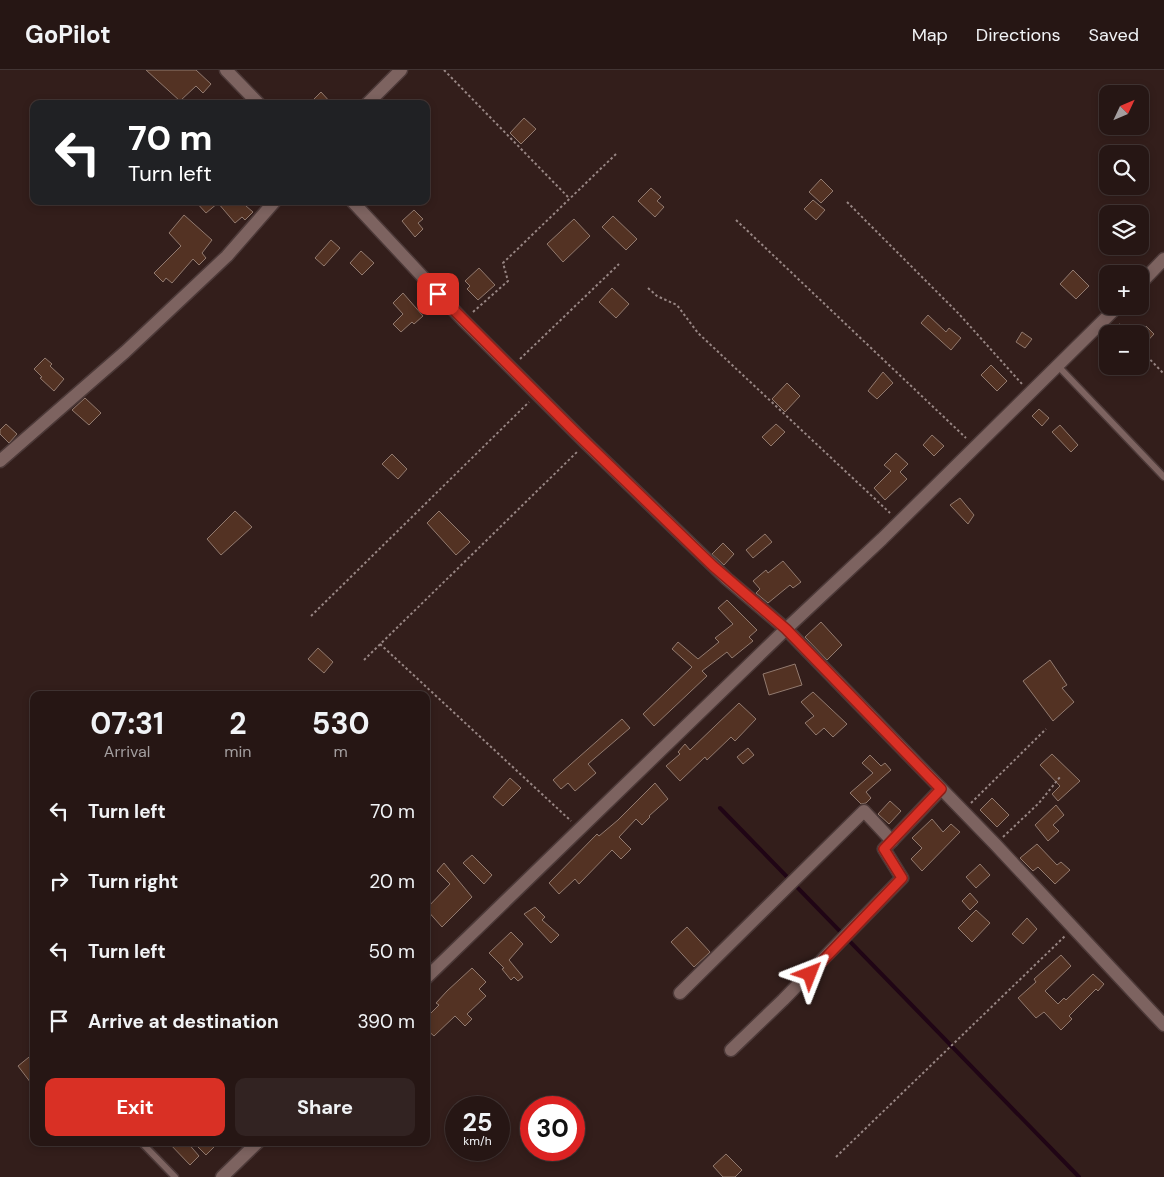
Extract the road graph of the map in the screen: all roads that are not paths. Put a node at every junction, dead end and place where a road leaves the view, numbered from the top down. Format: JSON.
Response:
{"nodes":[{"id":1,"x":226,"y":70,"type":"edge"},
{"id":2,"x":401,"y":70,"type":"edge"},
{"id":3,"x":255,"y":100,"type":"edge"},
{"id":4,"x":371,"y":100,"type":"edge"},
{"id":5,"x":272,"y":205,"type":"edge"},
{"id":6,"x":356,"y":205,"type":"edge"},
{"id":7,"x":1164,"y":259,"type":"edge"},
{"id":8,"x":1149,"y":275,"type":"edge"},
{"id":9,"x":1109,"y":315,"type":"edge"},
{"id":10,"x":1058,"y":366,"type":"junction"},
{"id":11,"x":0,"y":462,"type":"edge"},
{"id":12,"x":1164,"y":477,"type":"edge"},
{"id":13,"x":786,"y":629,"type":"junction"},
{"id":14,"x":941,"y":789,"type":"junction"},
{"id":15,"x":892,"y":841,"type":"junction"},
{"id":16,"x":430,"y":974,"type":"edge"},
{"id":17,"x":680,"y":993,"type":"dead end"},
{"id":18,"x":1164,"y":1025,"type":"edge"},
{"id":19,"x":731,"y":1050,"type":"dead end"},
{"id":20,"x":144,"y":1146,"type":"edge"},
{"id":21,"x":254,"y":1146,"type":"edge"},
{"id":22,"x":175,"y":1177,"type":"edge"},
{"id":23,"x":222,"y":1177,"type":"edge"}],
"edges":[{"from":1,"to":3,"type":"street"},
{"from":2,"to":4,"type":"street"},
{"from":5,"to":11,"type":"street"},
{"from":6,"to":13,"type":"street"},
{"from":7,"to":8,"type":"street"},
{"from":9,"to":10,"type":"street"},
{"from":10,"to":12,"type":"lane"},
{"from":10,"to":13,"type":"street"},
{"from":13,"to":14,"type":"street"},
{"from":13,"to":16,"type":"street"},
{"from":14,"to":15,"type":"street"},
{"from":14,"to":18,"type":"street"},
{"from":15,"to":17,"type":"street"},
{"from":15,"to":19,"type":"street"},
{"from":20,"to":22,"type":"lane"},
{"from":21,"to":23,"type":"street"}]}
